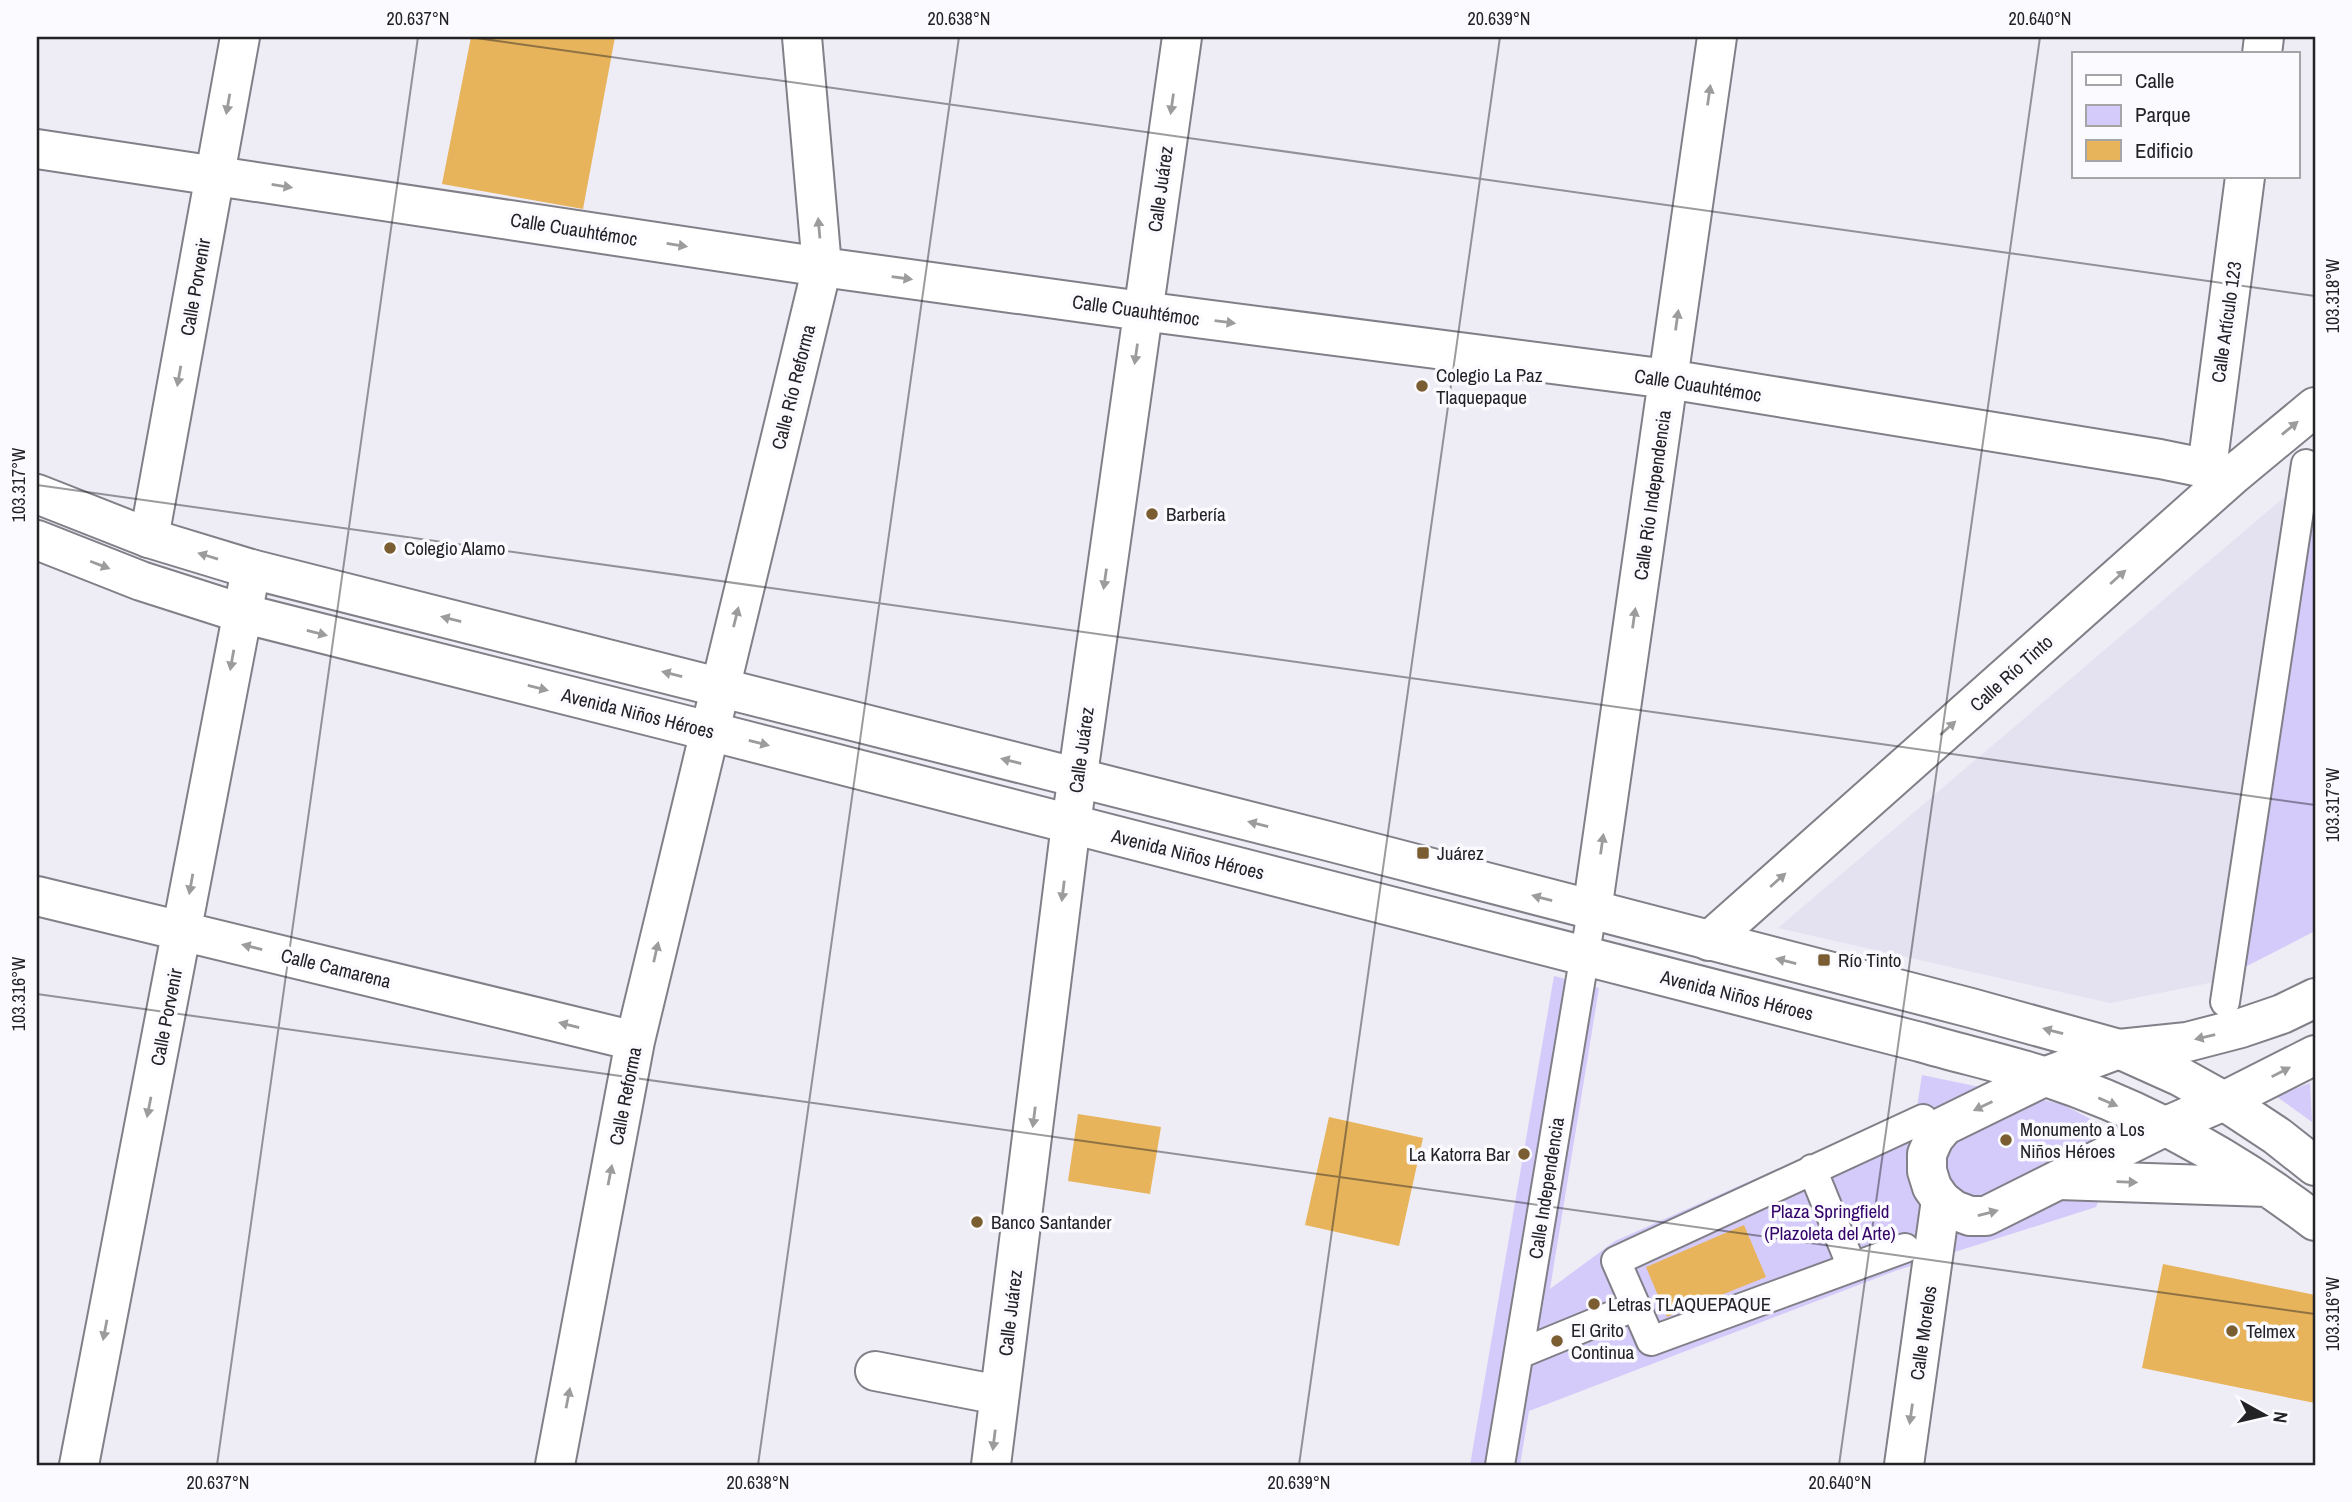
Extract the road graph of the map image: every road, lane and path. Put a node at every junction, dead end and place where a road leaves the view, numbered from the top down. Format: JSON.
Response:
{"nodes":[{"id":1,"x":240,"y":37,"type":"edge"},
{"id":2,"x":802,"y":37,"type":"edge"},
{"id":3,"x":1182,"y":37,"type":"edge"},
{"id":4,"x":1717,"y":37,"type":"edge"},
{"id":5,"x":37,"y":149,"type":"edge"},
{"id":6,"x":215,"y":176,"type":"junction"},
{"id":7,"x":2245,"y":178,"type":"edge"},
{"id":8,"x":822,"y":267,"type":"junction"},
{"id":9,"x":1142,"y":311,"type":"junction"},
{"id":10,"x":1668,"y":379,"type":"junction"},
{"id":11,"x":2315,"y":407,"type":"edge"},
{"id":12,"x":2306,"y":464,"type":"dead end"},
{"id":13,"x":2220,"y":471,"type":"junction"},
{"id":14,"x":37,"y":494,"type":"edge"},
{"id":15,"x":149,"y":538,"type":"junction"},
{"id":16,"x":37,"y":540,"type":"edge"},
{"id":17,"x":251,"y":569,"type":"junction"},
{"id":18,"x":241,"y":613,"type":"junction"},
{"id":19,"x":719,"y":686,"type":"junction"},
{"id":20,"x":709,"y":731,"type":"junction"},
{"id":21,"x":1077,"y":778,"type":"junction"},
{"id":22,"x":1071,"y":824,"type":"junction"},
{"id":23,"x":37,"y":896,"type":"edge"},
{"id":24,"x":1592,"y":911,"type":"junction"},
{"id":25,"x":183,"y":930,"type":"junction"},
{"id":26,"x":1709,"y":941,"type":"junction"},
{"id":27,"x":1584,"y":956,"type":"junction"},
{"id":28,"x":2315,"y":998,"type":"edge"},
{"id":29,"x":2225,"y":1002,"type":"dead end"},
{"id":30,"x":635,"y":1041,"type":"junction"},
{"id":31,"x":2119,"y":1049,"type":"junction"},
{"id":32,"x":2315,"y":1055,"type":"edge"},
{"id":33,"x":2044,"y":1077,"type":"junction"},
{"id":34,"x":2224,"y":1101,"type":"junction"},
{"id":35,"x":1923,"y":1119,"type":"dead end"},
{"id":36,"x":2164,"y":1127,"type":"junction"},
{"id":37,"x":2315,"y":1166,"type":"edge"},
{"id":38,"x":1812,"y":1169,"type":"junction"},
{"id":39,"x":2059,"y":1180,"type":"junction"},
{"id":40,"x":2270,"y":1187,"type":"junction"},
{"id":41,"x":1941,"y":1200,"type":"junction"},
{"id":42,"x":2315,"y":1222,"type":"edge"},
{"id":43,"x":1905,"y":1248,"type":"dead end"},
{"id":44,"x":1852,"y":1267,"type":"junction"},
{"id":45,"x":1636,"y":1306,"type":"junction"},
{"id":46,"x":1519,"y":1354,"type":"junction"},
{"id":47,"x":875,"y":1371,"type":"dead end"},
{"id":48,"x":999,"y":1395,"type":"junction"},
{"id":49,"x":79,"y":1465,"type":"edge"},
{"id":50,"x":555,"y":1465,"type":"edge"},
{"id":51,"x":991,"y":1465,"type":"edge"},
{"id":52,"x":1500,"y":1465,"type":"edge"},
{"id":53,"x":1904,"y":1465,"type":"edge"}],
"edges":[{"from":1,"to":6,"type":"street","name":"Calle Porvenir","one_way":true},
{"from":8,"to":2,"type":"street","name":"Calle Río Reforma","one_way":true},
{"from":3,"to":9,"type":"street","name":"Calle Juárez","one_way":true},
{"from":10,"to":4,"type":"street","name":"Calle Río Independencia","one_way":true},
{"from":5,"to":6,"type":"street","name":"Calle Cuauhtémoc"},
{"from":6,"to":8,"type":"street","name":"Calle Cuauhtémoc","one_way":true},
{"from":6,"to":15,"type":"street","name":"Calle Porvenir","one_way":true},
{"from":7,"to":13,"type":"street","name":"Calle Artículo 123"},
{"from":8,"to":9,"type":"street","name":"Calle Cuauhtémoc","one_way":true},
{"from":19,"to":8,"type":"street","name":"Calle Río Reforma","one_way":true},
{"from":9,"to":10,"type":"street","name":"Calle Cuauhtémoc","one_way":true},
{"from":9,"to":21,"type":"street","name":"Calle Juárez","one_way":true},
{"from":10,"to":13,"type":"street","name":"Calle Cuauhtémoc"},
{"from":24,"to":10,"type":"street","name":"Calle Río Independencia","one_way":true},
{"from":13,"to":11,"type":"street","name":"Calle Río Tinto","one_way":true},
{"from":12,"to":29,"type":"street"},
{"from":26,"to":13,"type":"street","name":"Calle Río Tinto","one_way":true},
{"from":14,"to":15,"type":"street"},
{"from":17,"to":15,"type":"street","one_way":true},
{"from":16,"to":18,"type":"street","name":"Avenida Niños Héroes","one_way":true},
{"from":17,"to":18,"type":"street","name":"Calle Porvenir"},
{"from":19,"to":17,"type":"street","one_way":true},
{"from":18,"to":20,"type":"street","name":"Avenida Niños Héroes","one_way":true},
{"from":18,"to":25,"type":"street","name":"Calle Porvenir","one_way":true},
{"from":19,"to":20,"type":"street","name":"Calle Río Reforma"},
{"from":21,"to":19,"type":"street","one_way":true},
{"from":20,"to":22,"type":"street","name":"Avenida Niños Héroes","one_way":true},
{"from":30,"to":20,"type":"street","name":"Calle Reforma","one_way":true},
{"from":21,"to":22,"type":"street","name":"Calle Juárez"},
{"from":24,"to":21,"type":"street","one_way":true},
{"from":22,"to":27,"type":"street","name":"Avenida Niños Héroes"},
{"from":22,"to":48,"type":"street","name":"Calle Juárez","one_way":true},
{"from":23,"to":25,"type":"street","name":"Calle Camarena"},
{"from":24,"to":26,"type":"street"},
{"from":24,"to":27,"type":"street","name":"Calle Independencia"},
{"from":30,"to":25,"type":"street","name":"Calle Camarena","one_way":true},
{"from":25,"to":49,"type":"street","name":"Calle Porvenir","one_way":true},
{"from":31,"to":26,"type":"street","one_way":true},
{"from":27,"to":33,"type":"street","name":"Avenida Niños Héroes"},
{"from":27,"to":46,"type":"street","name":"Calle Independencia"},
{"from":28,"to":31,"type":"street","one_way":true},
{"from":50,"to":30,"type":"street","name":"Calle Reforma","one_way":true},
{"from":31,"to":33,"type":"street"},
{"from":31,"to":34,"type":"street"},
{"from":34,"to":32,"type":"street","one_way":true},
{"from":33,"to":36,"type":"street","name":"Avenida Niños Héroes","one_way":true},
{"from":33,"to":41,"type":"street","one_way":true},
{"from":34,"to":36,"type":"street"},
{"from":34,"to":37,"type":"street"},
{"from":35,"to":38,"type":"street"},
{"from":36,"to":39,"type":"street"},
{"from":36,"to":40,"type":"street","name":"Avenida Niños Héroes"},
{"from":38,"to":44,"type":"street"},
{"from":38,"to":45,"type":"street"},
{"from":39,"to":40,"type":"street","one_way":true},
{"from":41,"to":39,"type":"street","one_way":true},
{"from":40,"to":42,"type":"street","name":"Avenida Niños Héroes"},
{"from":41,"to":53,"type":"street","name":"Calle Morelos","one_way":true},
{"from":43,"to":44,"type":"street"},
{"from":44,"to":45,"type":"street"},
{"from":45,"to":46,"type":"street"},
{"from":46,"to":52,"type":"street","name":"Calle Independencia"},
{"from":47,"to":48,"type":"street"},
{"from":48,"to":51,"type":"street","name":"Calle Juárez","one_way":true}]}
